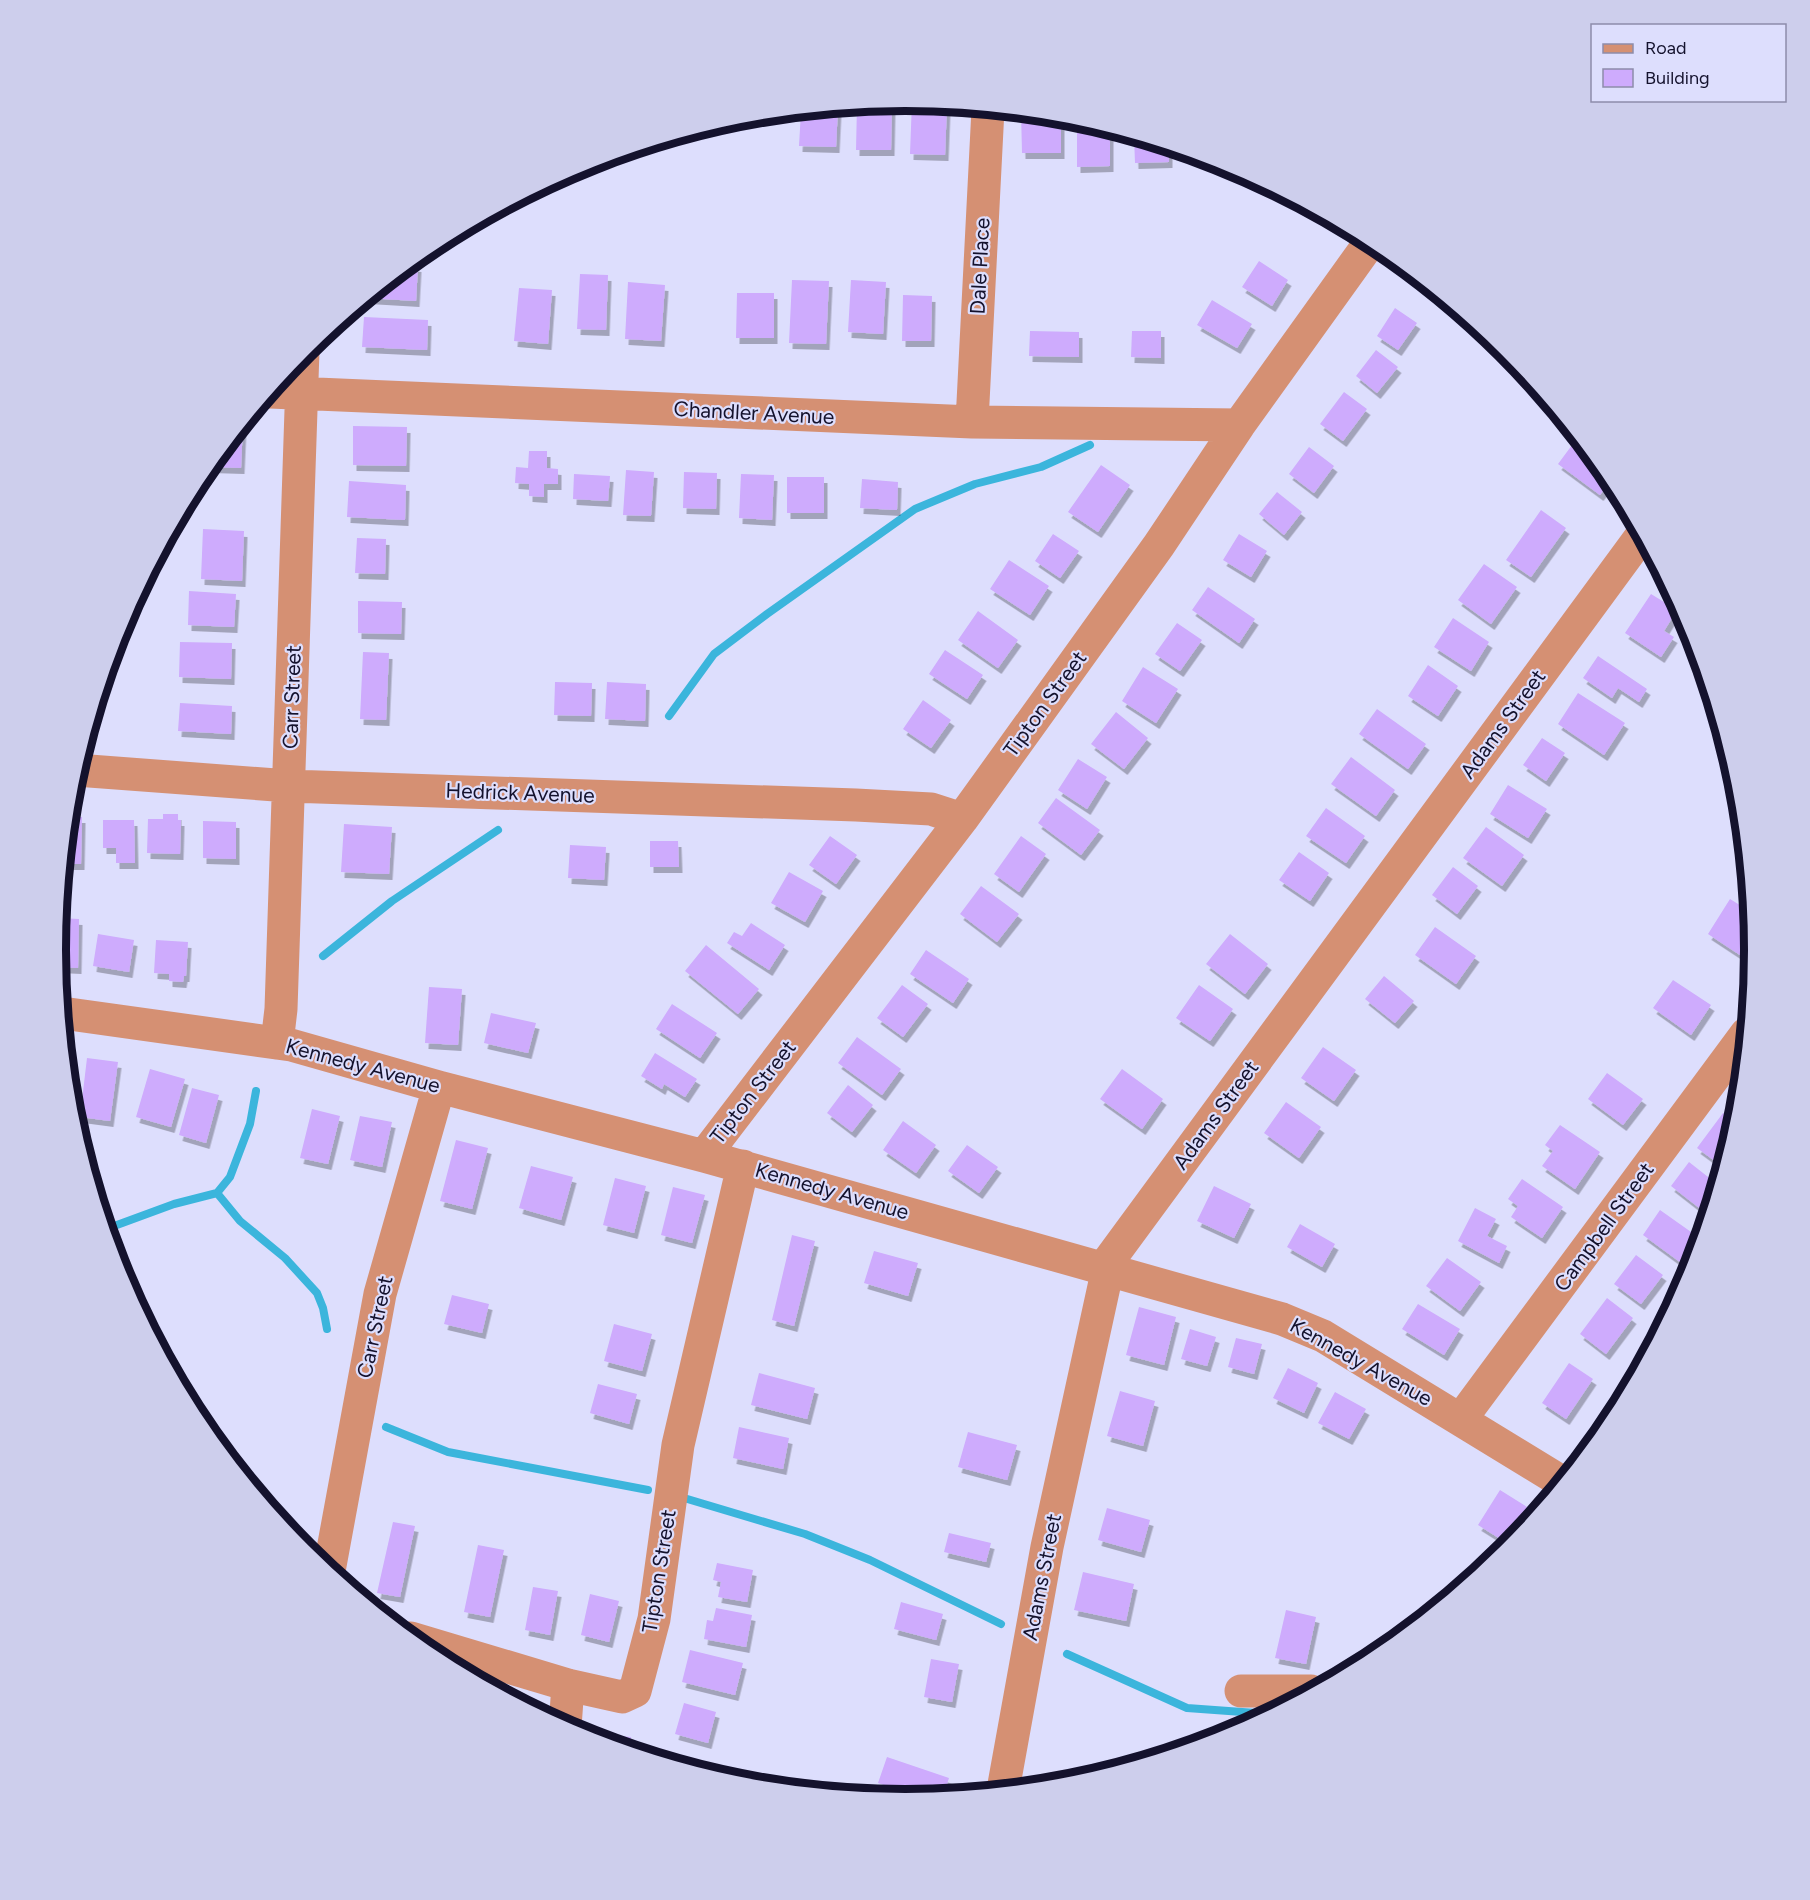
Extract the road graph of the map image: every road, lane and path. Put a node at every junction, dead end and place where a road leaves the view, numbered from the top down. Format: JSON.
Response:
{"nodes":[{"id":1,"x":988,"y":116,"type":"edge"},
{"id":2,"x":1365,"y":248,"type":"edge"},
{"id":3,"x":303,"y":367,"type":"edge"},
{"id":4,"x":278,"y":392,"type":"edge"},
{"id":5,"x":302,"y":393,"type":"junction"},
{"id":6,"x":972,"y":422,"type":"junction"},
{"id":7,"x":1239,"y":425,"type":"junction"},
{"id":8,"x":1637,"y":541,"type":"edge"},
{"id":9,"x":86,"y":771,"type":"edge"},
{"id":10,"x":289,"y":786,"type":"junction"},
{"id":11,"x":962,"y":819,"type":"junction"},
{"id":12,"x":69,"y":1014,"type":"edge"},
{"id":13,"x":277,"y":1043,"type":"junction"},
{"id":14,"x":1738,"y":1044,"type":"edge"},
{"id":15,"x":439,"y":1087,"type":"junction"},
{"id":16,"x":704,"y":1156,"type":"junction"},
{"id":17,"x":743,"y":1167,"type":"junction"},
{"id":18,"x":1108,"y":1268,"type":"junction"},
{"id":19,"x":1461,"y":1419,"type":"junction"},
{"id":20,"x":1556,"y":1479,"type":"edge"},
{"id":21,"x":331,"y":1561,"type":"edge"},
{"id":22,"x":435,"y":1645,"type":"edge"},
{"id":23,"x":568,"y":1685,"type":"junction"},
{"id":24,"x":1241,"y":1691,"type":"dead end"},
{"id":25,"x":1296,"y":1692,"type":"edge"},
{"id":26,"x":566,"y":1717,"type":"edge"},
{"id":27,"x":1005,"y":1783,"type":"edge"}],
"edges":[{"from":1,"to":6,"type":"street","name":"Dale Place"},
{"from":2,"to":7,"type":"street","name":"Tipton Street"},
{"from":3,"to":5,"type":"street","name":"Carr Street"},
{"from":4,"to":5,"type":"street","name":"Chandler Avenue"},
{"from":5,"to":6,"type":"street","name":"Chandler Avenue"},
{"from":5,"to":10,"type":"street","name":"Carr Street"},
{"from":6,"to":7,"type":"street","name":"Chandler Avenue"},
{"from":7,"to":11,"type":"street","name":"Tipton Street"},
{"from":8,"to":18,"type":"street","name":"Adams Street"},
{"from":9,"to":10,"type":"street","name":"Hedrick Avenue"},
{"from":10,"to":11,"type":"street","name":"Hedrick Avenue"},
{"from":10,"to":13,"type":"street","name":"Carr Street"},
{"from":11,"to":16,"type":"street","name":"Tipton Street"},
{"from":12,"to":13,"type":"street","name":"Kennedy Avenue"},
{"from":13,"to":15,"type":"street","name":"Kennedy Avenue"},
{"from":14,"to":19,"type":"street","name":"Campbell Street"},
{"from":15,"to":16,"type":"street","name":"Kennedy Avenue"},
{"from":15,"to":21,"type":"street","name":"Carr Street"},
{"from":16,"to":17,"type":"street","name":"Kennedy Avenue"},
{"from":17,"to":18,"type":"street","name":"Kennedy Avenue"},
{"from":17,"to":23,"type":"street","name":"Tipton Street"},
{"from":18,"to":19,"type":"street","name":"Kennedy Avenue"},
{"from":18,"to":27,"type":"street","name":"Adams Street"},
{"from":19,"to":20,"type":"street","name":"Kennedy Avenue"},
{"from":22,"to":23,"type":"street","name":"Tipton Street"},
{"from":23,"to":26,"type":"street"},
{"from":24,"to":25,"type":"street"}]}
